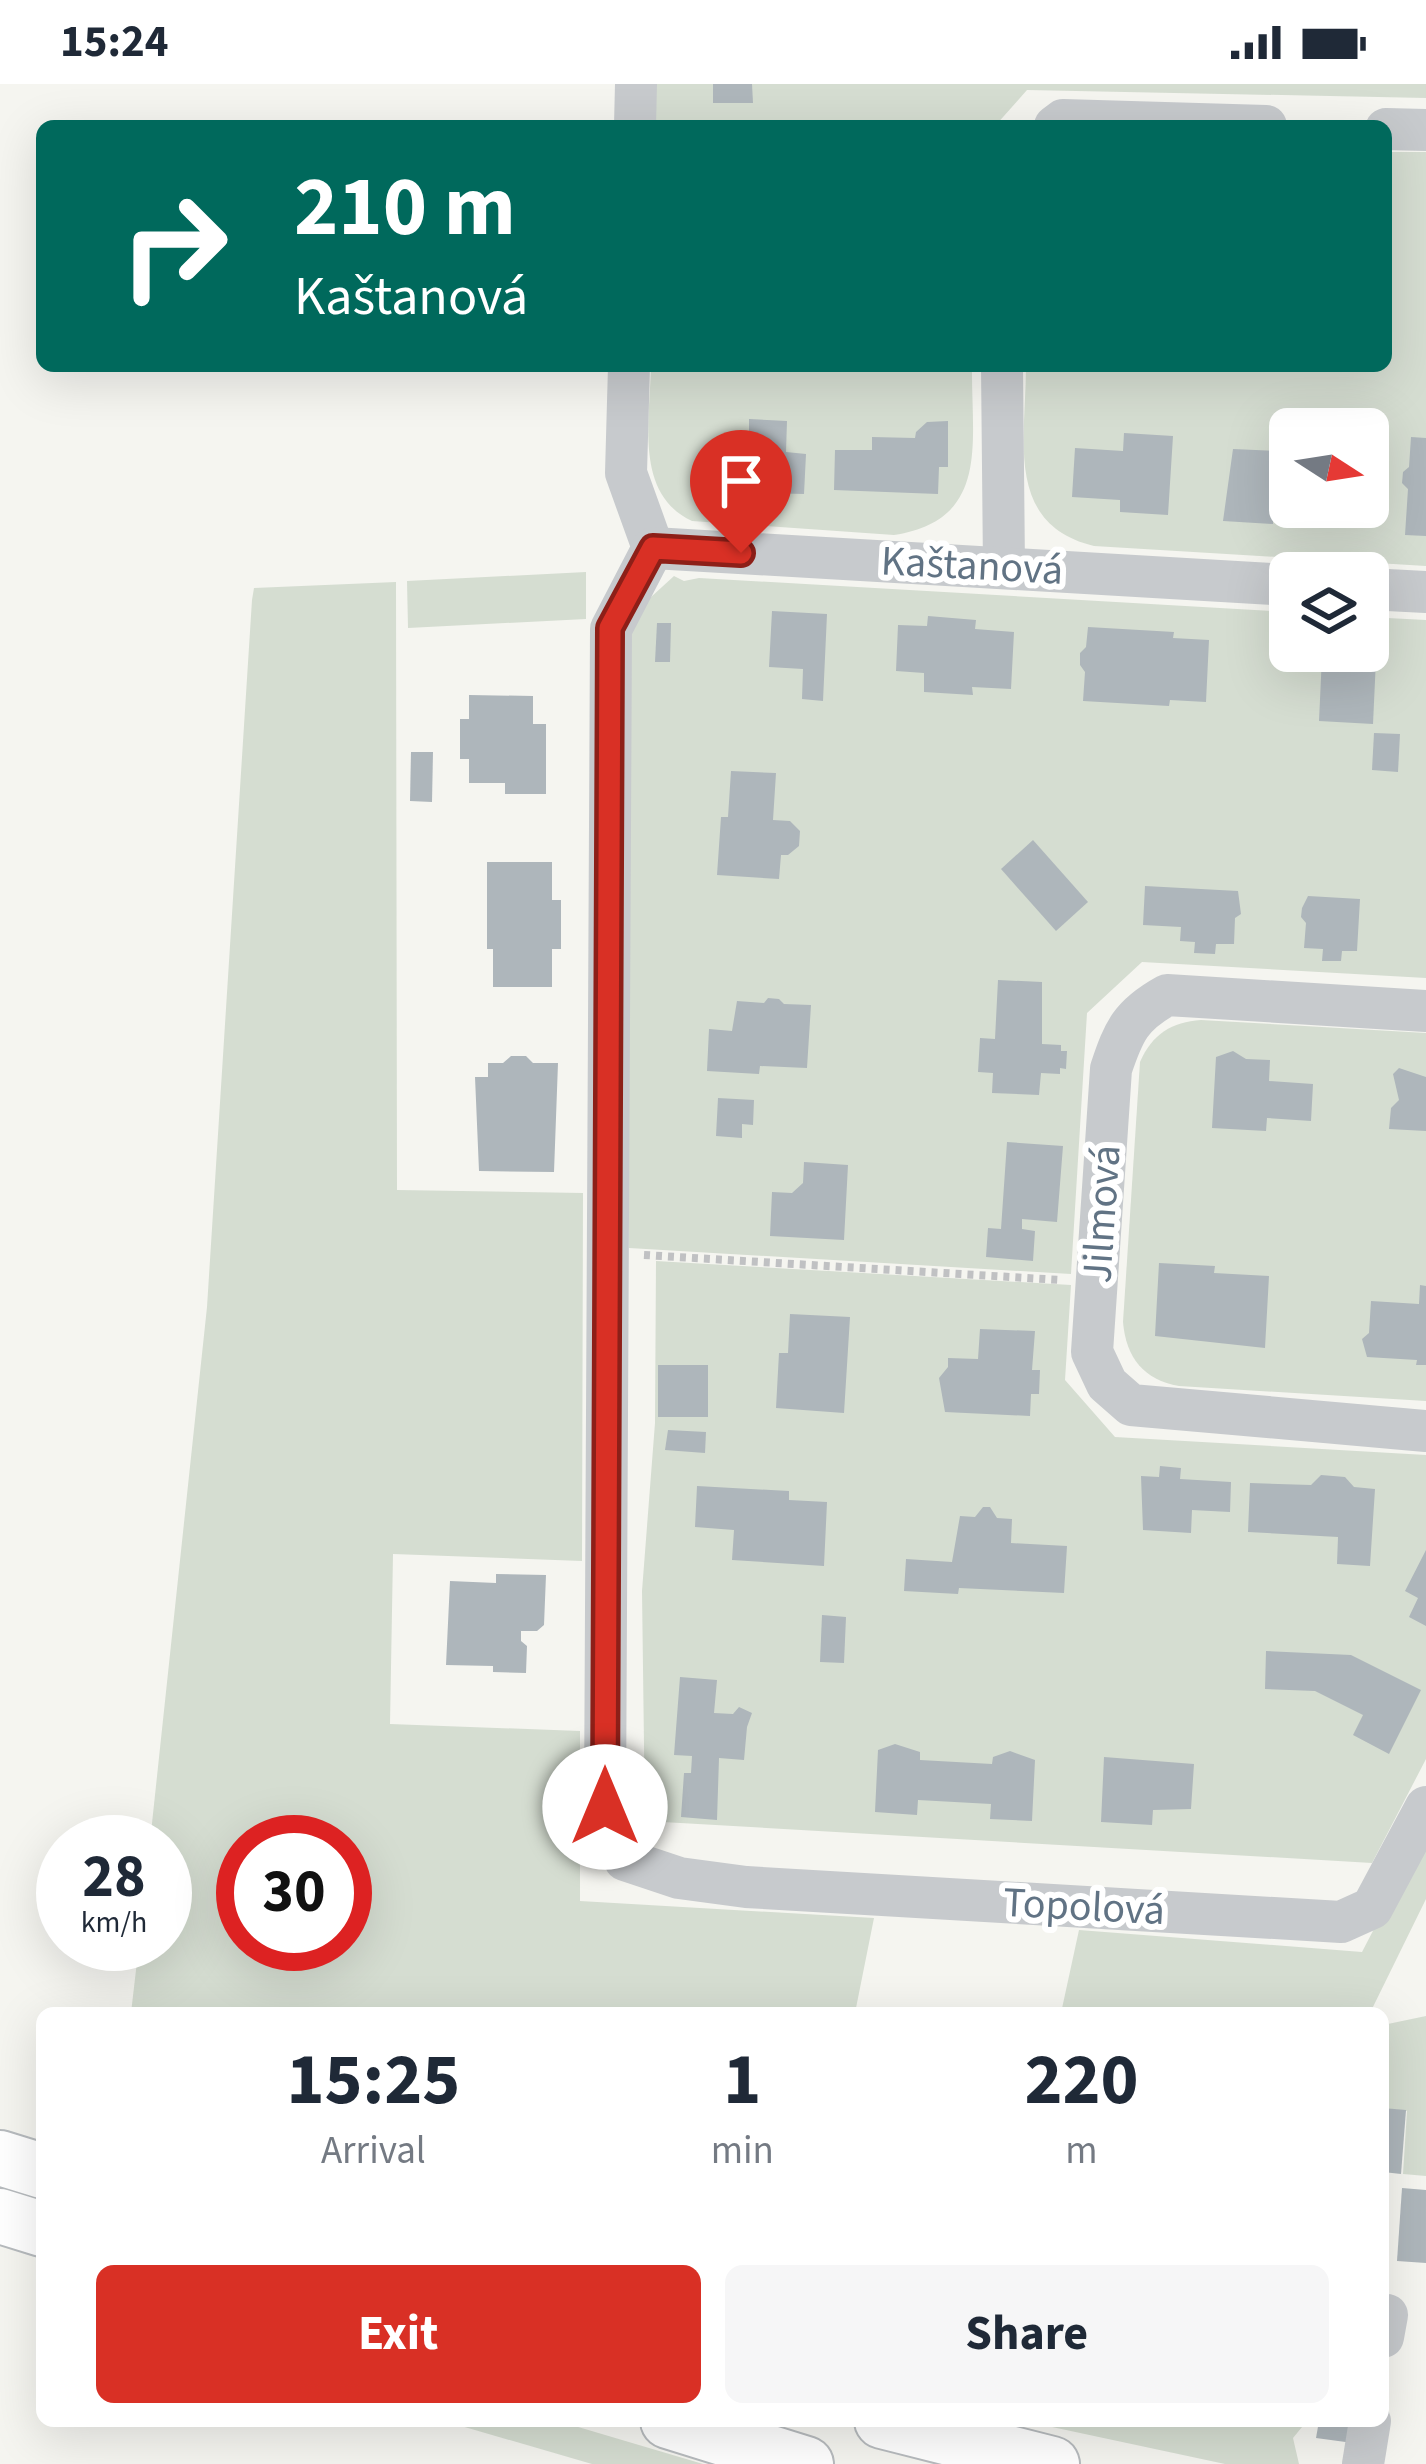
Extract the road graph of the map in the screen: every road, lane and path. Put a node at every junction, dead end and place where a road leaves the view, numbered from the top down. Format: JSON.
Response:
{"nodes":[{"id":1,"x":636,"y":84,"type":"edge"},
{"id":2,"x":635,"y":120,"type":"edge"},
{"id":3,"x":1392,"y":129,"type":"edge"},
{"id":4,"x":1426,"y":130,"type":"edge"},
{"id":5,"x":629,"y":372,"type":"edge"},
{"id":6,"x":1002,"y":372,"type":"edge"},
{"id":7,"x":653,"y":548,"type":"junction"},
{"id":8,"x":1004,"y":568,"type":"junction"},
{"id":9,"x":1269,"y":584,"type":"edge"},
{"id":10,"x":1389,"y":590,"type":"edge"},
{"id":11,"x":1426,"y":592,"type":"edge"},
{"id":12,"x":1426,"y":1011,"type":"edge"},
{"id":13,"x":607,"y":1253,"type":"junction"},
{"id":14,"x":1097,"y":1282,"type":"junction"},
{"id":15,"x":1426,"y":1431,"type":"edge"},
{"id":16,"x":1426,"y":1807,"type":"edge"},
{"id":17,"x":0,"y":2158,"type":"edge"},
{"id":18,"x":36,"y":2168,"type":"edge"},
{"id":19,"x":0,"y":2216,"type":"edge"},
{"id":20,"x":36,"y":2227,"type":"edge"},
{"id":21,"x":687,"y":2427,"type":"edge"},
{"id":22,"x":906,"y":2427,"type":"edge"},
{"id":23,"x":1369,"y":2427,"type":"edge"},
{"id":24,"x":806,"y":2464,"type":"edge"},
{"id":25,"x":1052,"y":2464,"type":"edge"},
{"id":26,"x":1363,"y":2464,"type":"edge"}],
"edges":[{"from":1,"to":2,"type":"street"},
{"from":3,"to":4,"type":"street"},
{"from":5,"to":7,"type":"street"},
{"from":6,"to":8,"type":"street"},
{"from":7,"to":8,"type":"street","name":"Kaštanová"},
{"from":7,"to":13,"type":"street"},
{"from":8,"to":9,"type":"street","name":"Kaštanová"},
{"from":10,"to":11,"type":"street"},
{"from":12,"to":14,"type":"street","name":"Jilmová"},
{"from":13,"to":14,"type":"path"},
{"from":13,"to":16,"type":"street","name":"Topolová"},
{"from":14,"to":15,"type":"street","name":"Jilmová"},
{"from":17,"to":18,"type":"main road"},
{"from":19,"to":20,"type":"main road"},
{"from":21,"to":24,"type":"main road"},
{"from":22,"to":25,"type":"main road"},
{"from":23,"to":26,"type":"street"}]}
